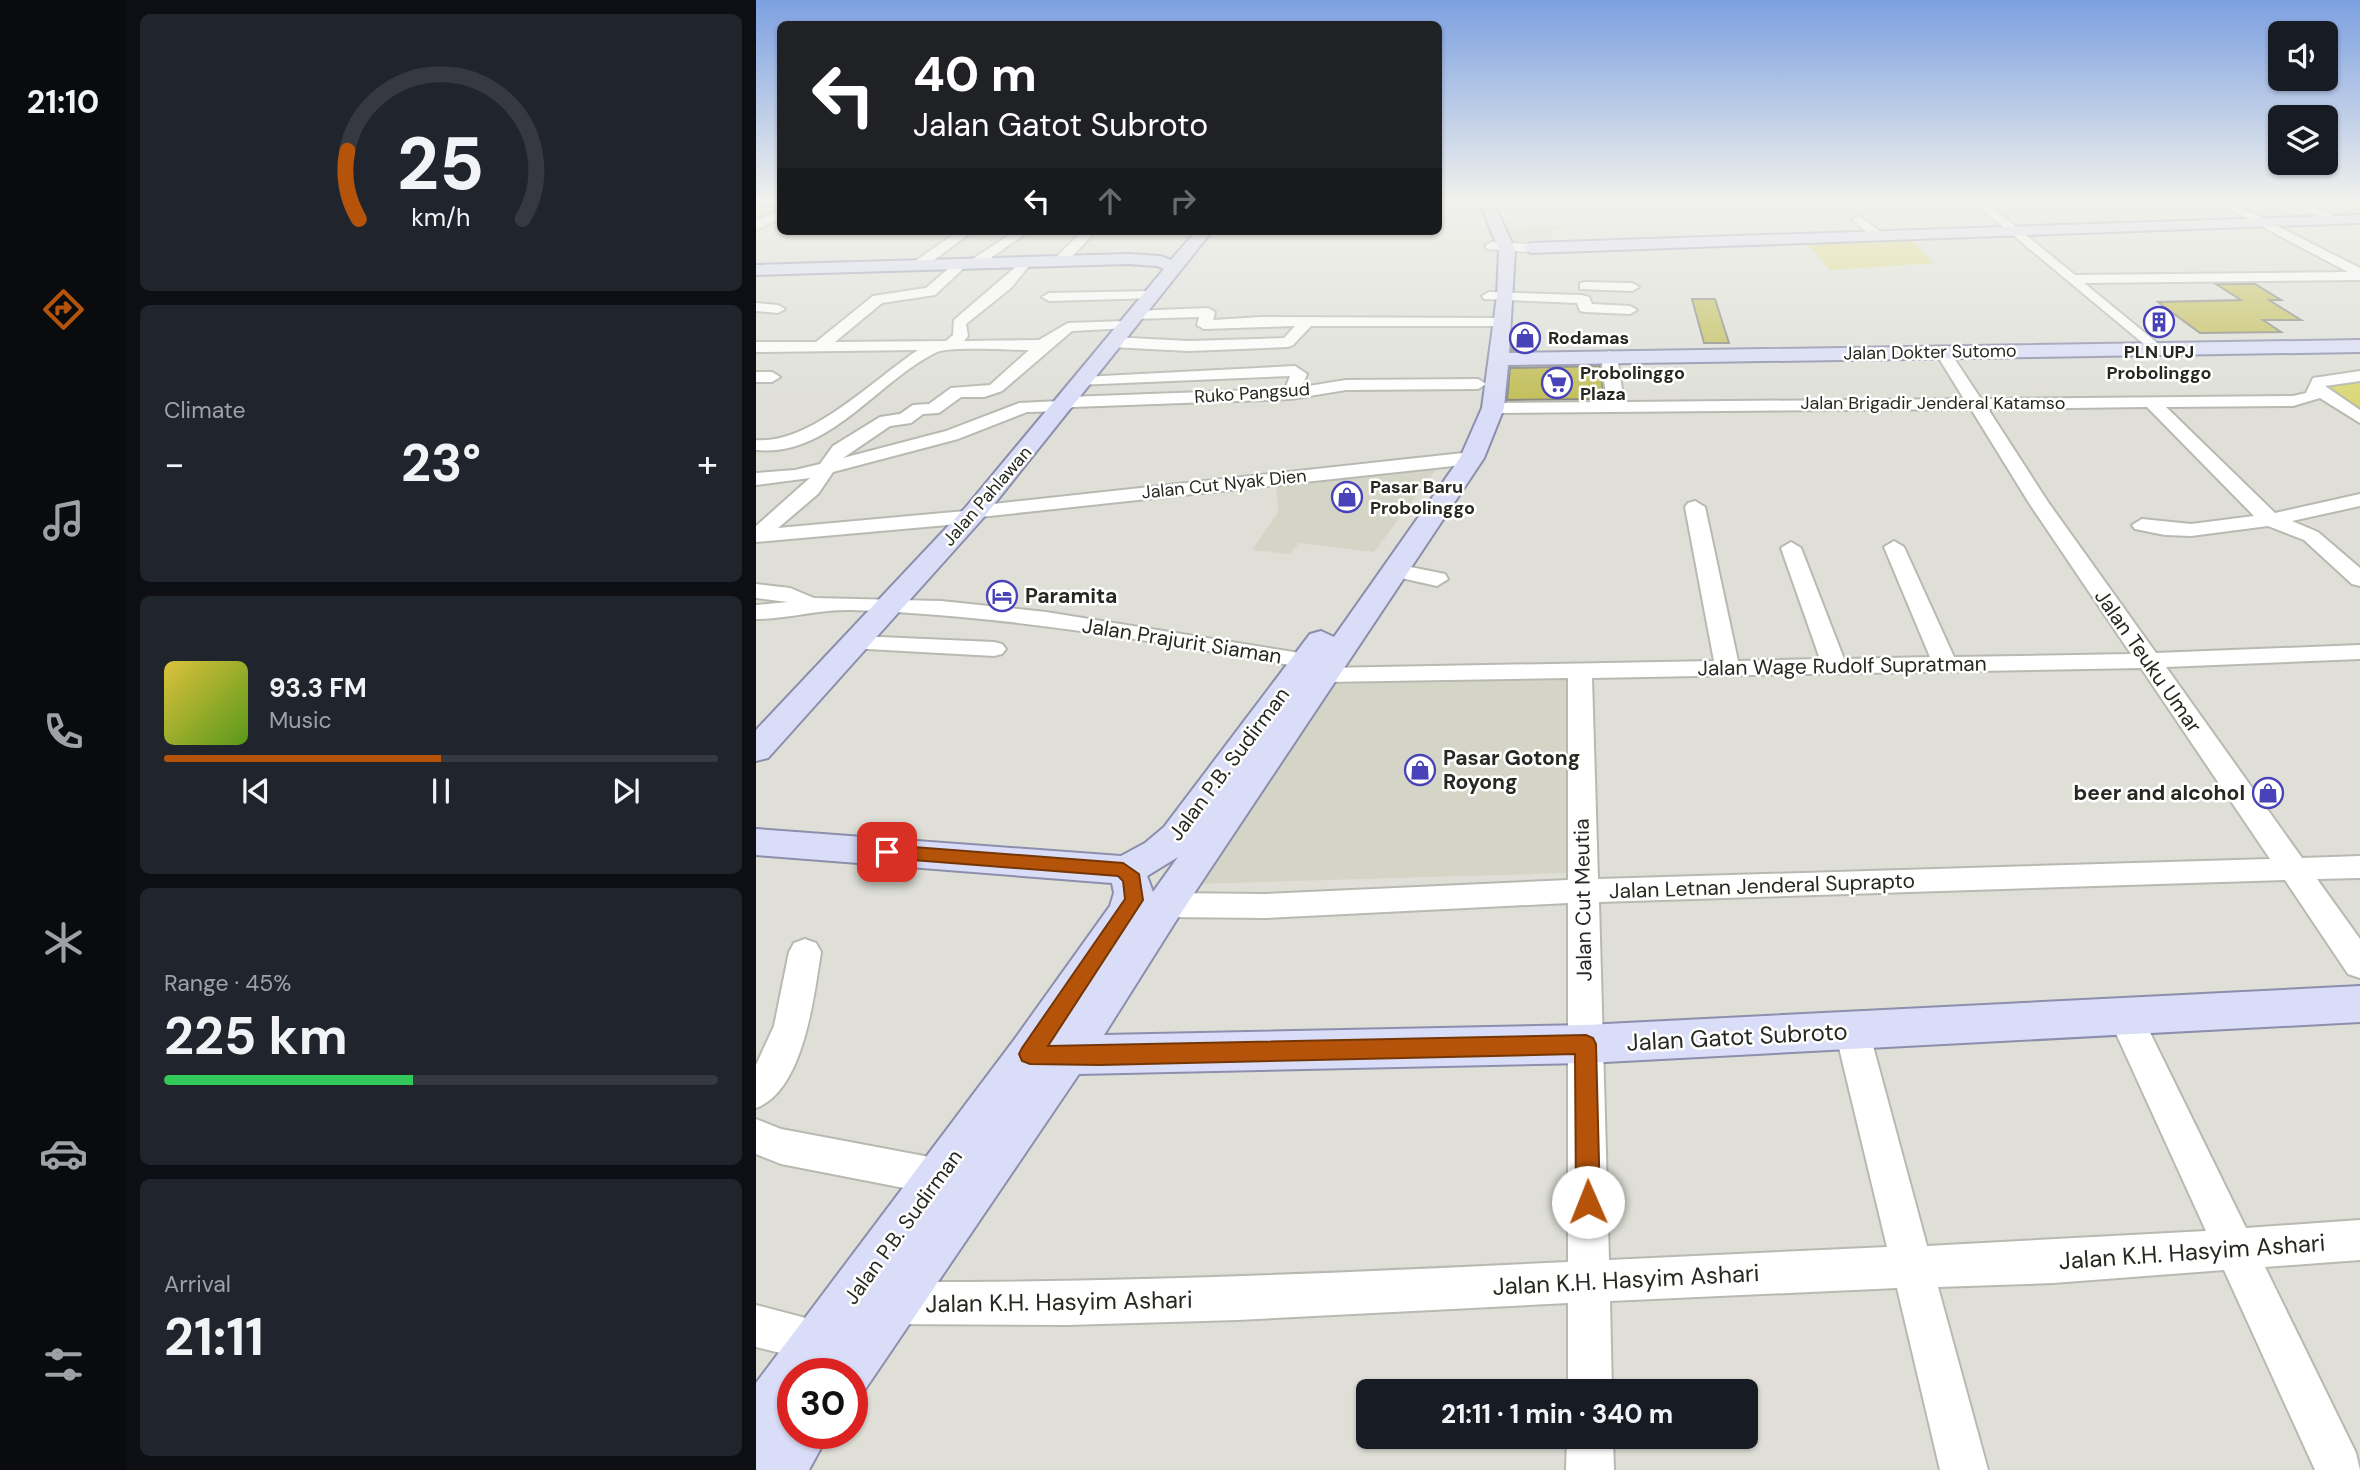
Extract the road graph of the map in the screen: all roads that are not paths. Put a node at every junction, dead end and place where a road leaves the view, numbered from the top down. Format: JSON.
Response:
{"nodes":[{"id":1,"x":836,"y":270,"type":"edge"},
{"id":2,"x":960,"y":270,"type":"edge"},
{"id":3,"x":1019,"y":270,"type":"edge"},
{"id":4,"x":1172,"y":270,"type":"edge"},
{"id":5,"x":1498,"y":270,"type":"edge"},
{"id":6,"x":2063,"y":270,"type":"edge"},
{"id":7,"x":760,"y":273,"type":"edge"},
{"id":8,"x":2360,"y":275,"type":"edge"},
{"id":9,"x":2074,"y":279,"type":"junction"},
{"id":10,"x":1564,"y":282,"type":"dead end"},
{"id":11,"x":1632,"y":288,"type":"dead end"},
{"id":12,"x":1583,"y":293,"type":"junction"},
{"id":13,"x":1152,"y":295,"type":"junction"},
{"id":14,"x":1497,"y":296,"type":"junction"},
{"id":15,"x":1049,"y":297,"type":"dead end"},
{"id":16,"x":756,"y":307,"type":"edge"},
{"id":17,"x":778,"y":309,"type":"dead end"},
{"id":18,"x":1630,"y":310,"type":"dead end"},
{"id":19,"x":1307,"y":321,"type":"junction"},
{"id":20,"x":1494,"y":323,"type":"junction"},
{"id":21,"x":1247,"y":324,"type":"junction"},
{"id":22,"x":1123,"y":327,"type":"junction"},
{"id":23,"x":945,"y":344,"type":"junction"},
{"id":24,"x":822,"y":345,"type":"junction"},
{"id":25,"x":1043,"y":345,"type":"junction"},
{"id":26,"x":1235,"y":345,"type":"junction"},
{"id":27,"x":2360,"y":346,"type":"edge"},
{"id":28,"x":756,"y":347,"type":"edge"},
{"id":29,"x":2156,"y":349,"type":"junction"},
{"id":30,"x":1943,"y":352,"type":"junction"},
{"id":31,"x":1609,"y":356,"type":"junction"},
{"id":32,"x":1500,"y":359,"type":"junction"},
{"id":33,"x":1247,"y":373,"type":"junction"},
{"id":34,"x":2360,"y":376,"type":"edge"},
{"id":35,"x":1083,"y":382,"type":"junction"},
{"id":36,"x":1478,"y":384,"type":"junction"},
{"id":37,"x":2321,"y":393,"type":"junction"},
{"id":38,"x":1291,"y":394,"type":"junction"},
{"id":39,"x":1237,"y":396,"type":"junction"},
{"id":40,"x":1973,"y":402,"type":"junction"},
{"id":41,"x":2151,"y":402,"type":"junction"},
{"id":42,"x":1066,"y":404,"type":"junction"},
{"id":43,"x":1616,"y":406,"type":"junction"},
{"id":44,"x":1493,"y":408,"type":"junction"},
{"id":45,"x":2360,"y":418,"type":"edge"},
{"id":46,"x":756,"y":444,"type":"edge"},
{"id":47,"x":776,"y":447,"type":"junction"},
{"id":48,"x":834,"y":458,"type":"junction"},
{"id":49,"x":1462,"y":458,"type":"junction"},
{"id":50,"x":756,"y":479,"type":"edge"},
{"id":51,"x":2360,"y":500,"type":"edge"},
{"id":52,"x":1695,"y":507,"type":"dead end"},
{"id":53,"x":973,"y":514,"type":"junction"},
{"id":54,"x":2276,"y":522,"type":"junction"},
{"id":55,"x":2142,"y":526,"type":"dead end"},
{"id":56,"x":756,"y":536,"type":"edge"},
{"id":57,"x":1894,"y":547,"type":"dead end"},
{"id":58,"x":1791,"y":548,"type":"dead end"},
{"id":59,"x":1396,"y":570,"type":"junction"},
{"id":60,"x":1437,"y":579,"type":"dead end"},
{"id":61,"x":2360,"y":579,"type":"edge"},
{"id":62,"x":756,"y":592,"type":"edge"},
{"id":63,"x":811,"y":604,"type":"junction"},
{"id":64,"x":891,"y":605,"type":"junction"},
{"id":65,"x":756,"y":612,"type":"edge"},
{"id":66,"x":857,"y":643,"type":"junction"},
{"id":67,"x":994,"y":649,"type":"dead end"},
{"id":68,"x":2360,"y":652,"type":"edge"},
{"id":69,"x":2148,"y":661,"type":"junction"},
{"id":70,"x":1945,"y":664,"type":"junction"},
{"id":71,"x":1834,"y":665,"type":"junction"},
{"id":72,"x":1315,"y":668,"type":"junction"},
{"id":73,"x":1728,"y":669,"type":"junction"},
{"id":74,"x":1580,"y":673,"type":"junction"},
{"id":75,"x":757,"y":748,"type":"edge"},
{"id":76,"x":756,"y":842,"type":"edge"},
{"id":77,"x":2360,"y":867,"type":"edge"},
{"id":78,"x":2292,"y":869,"type":"junction"},
{"id":79,"x":1123,"y":870,"type":"junction"},
{"id":80,"x":1583,"y":891,"type":"junction"},
{"id":81,"x":1164,"y":905,"type":"junction"},
{"id":82,"x":805,"y":952,"type":"dead end"},
{"id":83,"x":2360,"y":965,"type":"edge"},
{"id":84,"x":2360,"y":1004,"type":"edge"},
{"id":85,"x":2125,"y":1016,"type":"junction"},
{"id":86,"x":1852,"y":1031,"type":"junction"},
{"id":87,"x":1586,"y":1044,"type":"junction"},
{"id":88,"x":1048,"y":1055,"type":"junction"},
{"id":89,"x":756,"y":1092,"type":"edge"},
{"id":90,"x":756,"y":1136,"type":"edge"},
{"id":91,"x":940,"y":1177,"type":"junction"},
{"id":92,"x":2360,"y":1240,"type":"edge"},
{"id":93,"x":2237,"y":1251,"type":"junction"},
{"id":94,"x":1912,"y":1267,"type":"junction"},
{"id":95,"x":1589,"y":1282,"type":"junction"},
{"id":96,"x":756,"y":1326,"type":"edge"},
{"id":97,"x":832,"y":1345,"type":"edge"},
{"id":98,"x":1590,"y":1379,"type":"edge"},
{"id":99,"x":756,"y":1431,"type":"edge"},
{"id":100,"x":789,"y":1449,"type":"edge"},
{"id":101,"x":1590,"y":1449,"type":"edge"},
{"id":102,"x":774,"y":1470,"type":"edge"},
{"id":103,"x":1590,"y":1470,"type":"edge"},
{"id":104,"x":1964,"y":1470,"type":"edge"},
{"id":105,"x":2339,"y":1470,"type":"edge"}],
"edges":[{"from":1,"to":7,"type":"main road"},
{"from":2,"to":24,"type":"street"},
{"from":3,"to":23,"type":"street"},
{"from":4,"to":13,"type":"main road","name":"Jalan Pahlawan"},
{"from":5,"to":14,"type":"main road","name":"Jalan P.B. Sudirman"},
{"from":6,"to":9,"type":"street"},
{"from":8,"to":9,"type":"street"},
{"from":9,"to":29,"type":"street"},
{"from":10,"to":12,"type":"street"},
{"from":11,"to":12,"type":"street"},
{"from":12,"to":14,"type":"street"},
{"from":12,"to":18,"type":"street"},
{"from":13,"to":15,"type":"street"},
{"from":13,"to":22,"type":"main road","name":"Jalan Pahlawan"},
{"from":14,"to":20,"type":"main road","name":"Jalan P.B. Sudirman"},
{"from":16,"to":17,"type":"street"},
{"from":19,"to":20,"type":"street"},
{"from":19,"to":21,"type":"street"},
{"from":19,"to":26,"type":"street"},
{"from":20,"to":32,"type":"main road","name":"Jalan P.B. Sudirman"},
{"from":20,"to":36,"type":"main road","name":"Jalan P.B. Sudirman"},
{"from":21,"to":22,"type":"street"},
{"from":21,"to":26,"type":"street"},
{"from":22,"to":25,"type":"street"},
{"from":22,"to":26,"type":"street"},
{"from":22,"to":35,"type":"main road","name":"Jalan Pahlawan"},
{"from":23,"to":24,"type":"street"},
{"from":23,"to":25,"type":"street"},
{"from":23,"to":47,"type":"street"},
{"from":24,"to":28,"type":"street"},
{"from":25,"to":48,"type":"street"},
{"from":27,"to":29,"type":"main road","name":"Jalan Dokter Sutomo"},
{"from":29,"to":30,"type":"main road","name":"Jalan Dokter Sutomo"},
{"from":30,"to":31,"type":"main road","name":"Jalan Dokter Sutomo"},
{"from":30,"to":40,"type":"street","name":"Jalan Teuku Umar"},
{"from":31,"to":32,"type":"main road","name":"Jalan Dokter Sutomo"},
{"from":31,"to":43,"type":"street"},
{"from":32,"to":44,"type":"main road","name":"Jalan P.B. Sudirman"},
{"from":33,"to":35,"type":"street"},
{"from":33,"to":38,"type":"street"},
{"from":33,"to":39,"type":"street"},
{"from":34,"to":37,"type":"street","name":"Jalan Brigadir Jenderal Katamso"},
{"from":35,"to":42,"type":"main road","name":"Jalan Pahlawan"},
{"from":36,"to":38,"type":"street","name":"Ruko Pangsud"},
{"from":36,"to":49,"type":"main road","name":"Jalan P.B. Sudirman"},
{"from":37,"to":41,"type":"street","name":"Jalan Brigadir Jenderal Katamso"},
{"from":37,"to":45,"type":"street"},
{"from":38,"to":39,"type":"street","name":"Ruko Pangsud"},
{"from":39,"to":42,"type":"street","name":"Ruko Pangsud"},
{"from":40,"to":41,"type":"street","name":"Jalan Brigadir Jenderal Katamso"},
{"from":40,"to":43,"type":"street","name":"Jalan Brigadir Jenderal Katamso"},
{"from":40,"to":69,"type":"street","name":"Jalan Teuku Umar"},
{"from":41,"to":54,"type":"street"},
{"from":42,"to":48,"type":"street"},
{"from":42,"to":53,"type":"main road","name":"Jalan Pahlawan"},
{"from":43,"to":44,"type":"street","name":"Jalan Brigadir Jenderal Katamso"},
{"from":44,"to":49,"type":"main road","name":"Jalan P.B. Sudirman"},
{"from":46,"to":47,"type":"street"},
{"from":47,"to":48,"type":"street"},
{"from":48,"to":50,"type":"street"},
{"from":48,"to":56,"type":"street"},
{"from":49,"to":53,"type":"street","name":"Jalan Cut Nyak Dien"},
{"from":49,"to":59,"type":"main road","name":"Jalan P.B. Sudirman"},
{"from":49,"to":72,"type":"main road","name":"Jalan P.B. Sudirman"},
{"from":51,"to":54,"type":"street"},
{"from":52,"to":73,"type":"street"},
{"from":53,"to":56,"type":"street","name":"Jalan Cut Nyak Dien"},
{"from":53,"to":64,"type":"main road","name":"Jalan Pahlawan"},
{"from":54,"to":55,"type":"street"},
{"from":54,"to":61,"type":"street"},
{"from":57,"to":70,"type":"street"},
{"from":58,"to":71,"type":"street"},
{"from":59,"to":60,"type":"street"},
{"from":59,"to":72,"type":"main road","name":"Jalan P.B. Sudirman"},
{"from":62,"to":63,"type":"street"},
{"from":63,"to":64,"type":"street","name":"Jalan Prajurit Siaman"},
{"from":63,"to":65,"type":"street"},
{"from":64,"to":66,"type":"main road","name":"Jalan Pahlawan"},
{"from":64,"to":72,"type":"street","name":"Jalan Prajurit Siaman"},
{"from":66,"to":67,"type":"street"},
{"from":66,"to":75,"type":"main road","name":"Jalan Pahlawan"},
{"from":68,"to":69,"type":"street","name":"Jalan Wage Rudolf Supratman"},
{"from":69,"to":70,"type":"street","name":"Jalan Wage Rudolf Supratman"},
{"from":69,"to":78,"type":"street","name":"Jalan Teuku Umar"},
{"from":70,"to":71,"type":"street","name":"Jalan Wage Rudolf Supratman"},
{"from":71,"to":73,"type":"street","name":"Jalan Wage Rudolf Supratman"},
{"from":72,"to":74,"type":"street","name":"Jalan Wage Rudolf Supratman"},
{"from":72,"to":79,"type":"main road","name":"Jalan P.B. Sudirman"},
{"from":72,"to":81,"type":"main road","name":"Jalan P.B. Sudirman"},
{"from":73,"to":74,"type":"street","name":"Jalan Wage Rudolf Supratman"},
{"from":74,"to":80,"type":"street","name":"Jalan Cut Meutia"},
{"from":76,"to":79,"type":"main road"},
{"from":77,"to":78,"type":"street","name":"Jalan Letnan Jenderal Suprapto"},
{"from":78,"to":80,"type":"street","name":"Jalan Letnan Jenderal Suprapto"},
{"from":78,"to":83,"type":"street","name":"Jalan Teuku Umar"},
{"from":79,"to":88,"type":"main road","name":"Jalan P.B. Sudirman"},
{"from":80,"to":81,"type":"street","name":"Jalan Letnan Jenderal Suprapto"},
{"from":80,"to":87,"type":"street","name":"Jalan Cut Meutia"},
{"from":81,"to":88,"type":"main road","name":"Jalan P.B. Sudirman"},
{"from":82,"to":89,"type":"street"},
{"from":84,"to":85,"type":"main road","name":"Jalan Gatot Subroto"},
{"from":85,"to":86,"type":"main road","name":"Jalan Gatot Subroto"},
{"from":85,"to":93,"type":"street"},
{"from":86,"to":87,"type":"main road","name":"Jalan Gatot Subroto"},
{"from":86,"to":94,"type":"street"},
{"from":87,"to":88,"type":"main road","name":"Jalan Gatot Subroto"},
{"from":87,"to":95,"type":"street","name":"Jalan Cut Meutia"},
{"from":88,"to":91,"type":"main road","name":"Jalan P.B. Sudirman"},
{"from":88,"to":97,"type":"main road","name":"Jalan P.B. Sudirman"},
{"from":90,"to":91,"type":"street"},
{"from":91,"to":97,"type":"main road","name":"Jalan P.B. Sudirman"},
{"from":92,"to":93,"type":"street","name":"Jalan K.H. Hasyim Ashari"},
{"from":93,"to":94,"type":"street","name":"Jalan K.H. Hasyim Ashari"},
{"from":93,"to":105,"type":"street"},
{"from":94,"to":95,"type":"street","name":"Jalan K.H. Hasyim Ashari"},
{"from":94,"to":104,"type":"street"},
{"from":95,"to":97,"type":"street","name":"Jalan K.H. Hasyim Ashari"},
{"from":95,"to":98,"type":"street","name":"Jalan Cut Meutia"},
{"from":96,"to":97,"type":"street","name":"Jalan K.H. Hasyim Ashari"},
{"from":97,"to":99,"type":"main road","name":"Jalan P.B. Sudirman"},
{"from":100,"to":102,"type":"main road"},
{"from":101,"to":103,"type":"street"}]}
